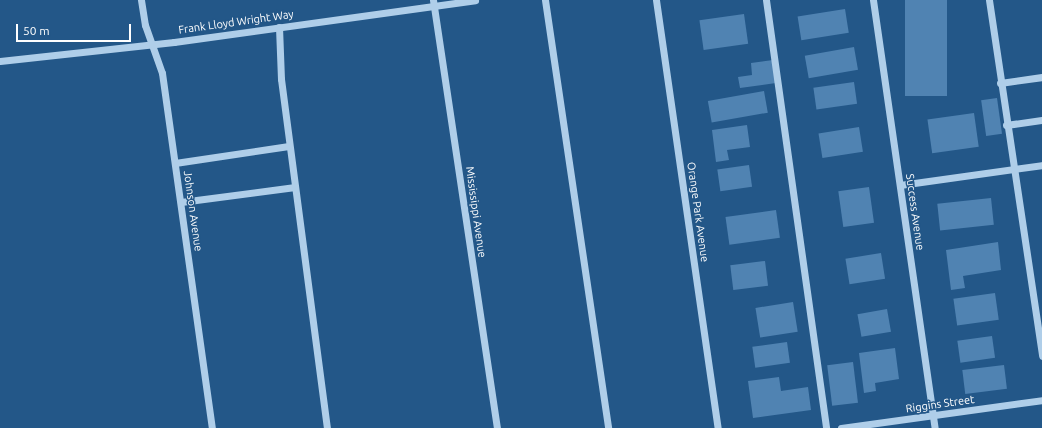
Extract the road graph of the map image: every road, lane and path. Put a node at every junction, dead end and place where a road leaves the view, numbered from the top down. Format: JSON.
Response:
{"nodes":[{"id":1,"x":141,"y":0,"type":"edge"},
{"id":2,"x":475,"y":0,"type":"edge"},
{"id":3,"x":545,"y":0,"type":"edge"},
{"id":4,"x":656,"y":0,"type":"edge"},
{"id":5,"x":766,"y":0,"type":"edge"},
{"id":6,"x":873,"y":0,"type":"edge"},
{"id":7,"x":989,"y":0,"type":"edge"},
{"id":8,"x":434,"y":3,"type":"edge"},
{"id":9,"x":279,"y":27,"type":"junction"},
{"id":10,"x":155,"y":44,"type":"junction"},
{"id":11,"x":0,"y":61,"type":"edge"},
{"id":12,"x":1042,"y":77,"type":"edge"},
{"id":13,"x":1000,"y":83,"type":"junction"},
{"id":14,"x":1042,"y":120,"type":"edge"},
{"id":15,"x":1006,"y":125,"type":"junction"},
{"id":16,"x":289,"y":146,"type":"junction"},
{"id":17,"x":175,"y":163,"type":"junction"},
{"id":18,"x":1042,"y":165,"type":"edge"},
{"id":19,"x":1012,"y":170,"type":"junction"},
{"id":20,"x":900,"y":186,"type":"junction"},
{"id":21,"x":295,"y":187,"type":"junction"},
{"id":22,"x":181,"y":202,"type":"junction"},
{"id":23,"x":1042,"y":356,"type":"edge"},
{"id":24,"x":1042,"y":400,"type":"edge"},
{"id":25,"x":934,"y":416,"type":"junction"},
{"id":26,"x":212,"y":428,"type":"edge"},
{"id":27,"x":327,"y":428,"type":"edge"},
{"id":28,"x":497,"y":428,"type":"edge"},
{"id":29,"x":608,"y":428,"type":"edge"},
{"id":30,"x":718,"y":428,"type":"edge"},
{"id":31,"x":826,"y":428,"type":"edge"},
{"id":32,"x":841,"y":428,"type":"edge"},
{"id":33,"x":935,"y":428,"type":"edge"}],
"edges":[{"from":1,"to":10,"type":"street","name":"Johnson Avenue"},
{"from":2,"to":8,"type":"street","name":"Frank Lloyd Wright Way"},
{"from":3,"to":29,"type":"street"},
{"from":4,"to":30,"type":"street","name":"Orange Park Avenue"},
{"from":5,"to":31,"type":"street"},
{"from":6,"to":20,"type":"street","name":"Success Avenue"},
{"from":7,"to":13,"type":"street"},
{"from":8,"to":9,"type":"street","name":"Frank Lloyd Wright Way"},
{"from":8,"to":28,"type":"street","name":"Mississippi Avenue"},
{"from":9,"to":10,"type":"street","name":"Frank Lloyd Wright Way"},
{"from":9,"to":16,"type":"street"},
{"from":10,"to":11,"type":"street","name":"Frank Lloyd Wright Way"},
{"from":10,"to":17,"type":"street","name":"Johnson Avenue"},
{"from":12,"to":13,"type":"street"},
{"from":13,"to":15,"type":"street"},
{"from":14,"to":15,"type":"street"},
{"from":15,"to":19,"type":"street"},
{"from":16,"to":17,"type":"street"},
{"from":16,"to":21,"type":"street"},
{"from":17,"to":22,"type":"street","name":"Johnson Avenue"},
{"from":18,"to":19,"type":"street"},
{"from":19,"to":20,"type":"street"},
{"from":19,"to":23,"type":"street"},
{"from":20,"to":25,"type":"street","name":"Success Avenue"},
{"from":21,"to":22,"type":"street"},
{"from":21,"to":27,"type":"street"},
{"from":22,"to":26,"type":"street","name":"Johnson Avenue"},
{"from":24,"to":25,"type":"street","name":"Riggins Street"},
{"from":25,"to":32,"type":"street","name":"Riggins Street"},
{"from":25,"to":33,"type":"street","name":"Success Avenue"}]}
